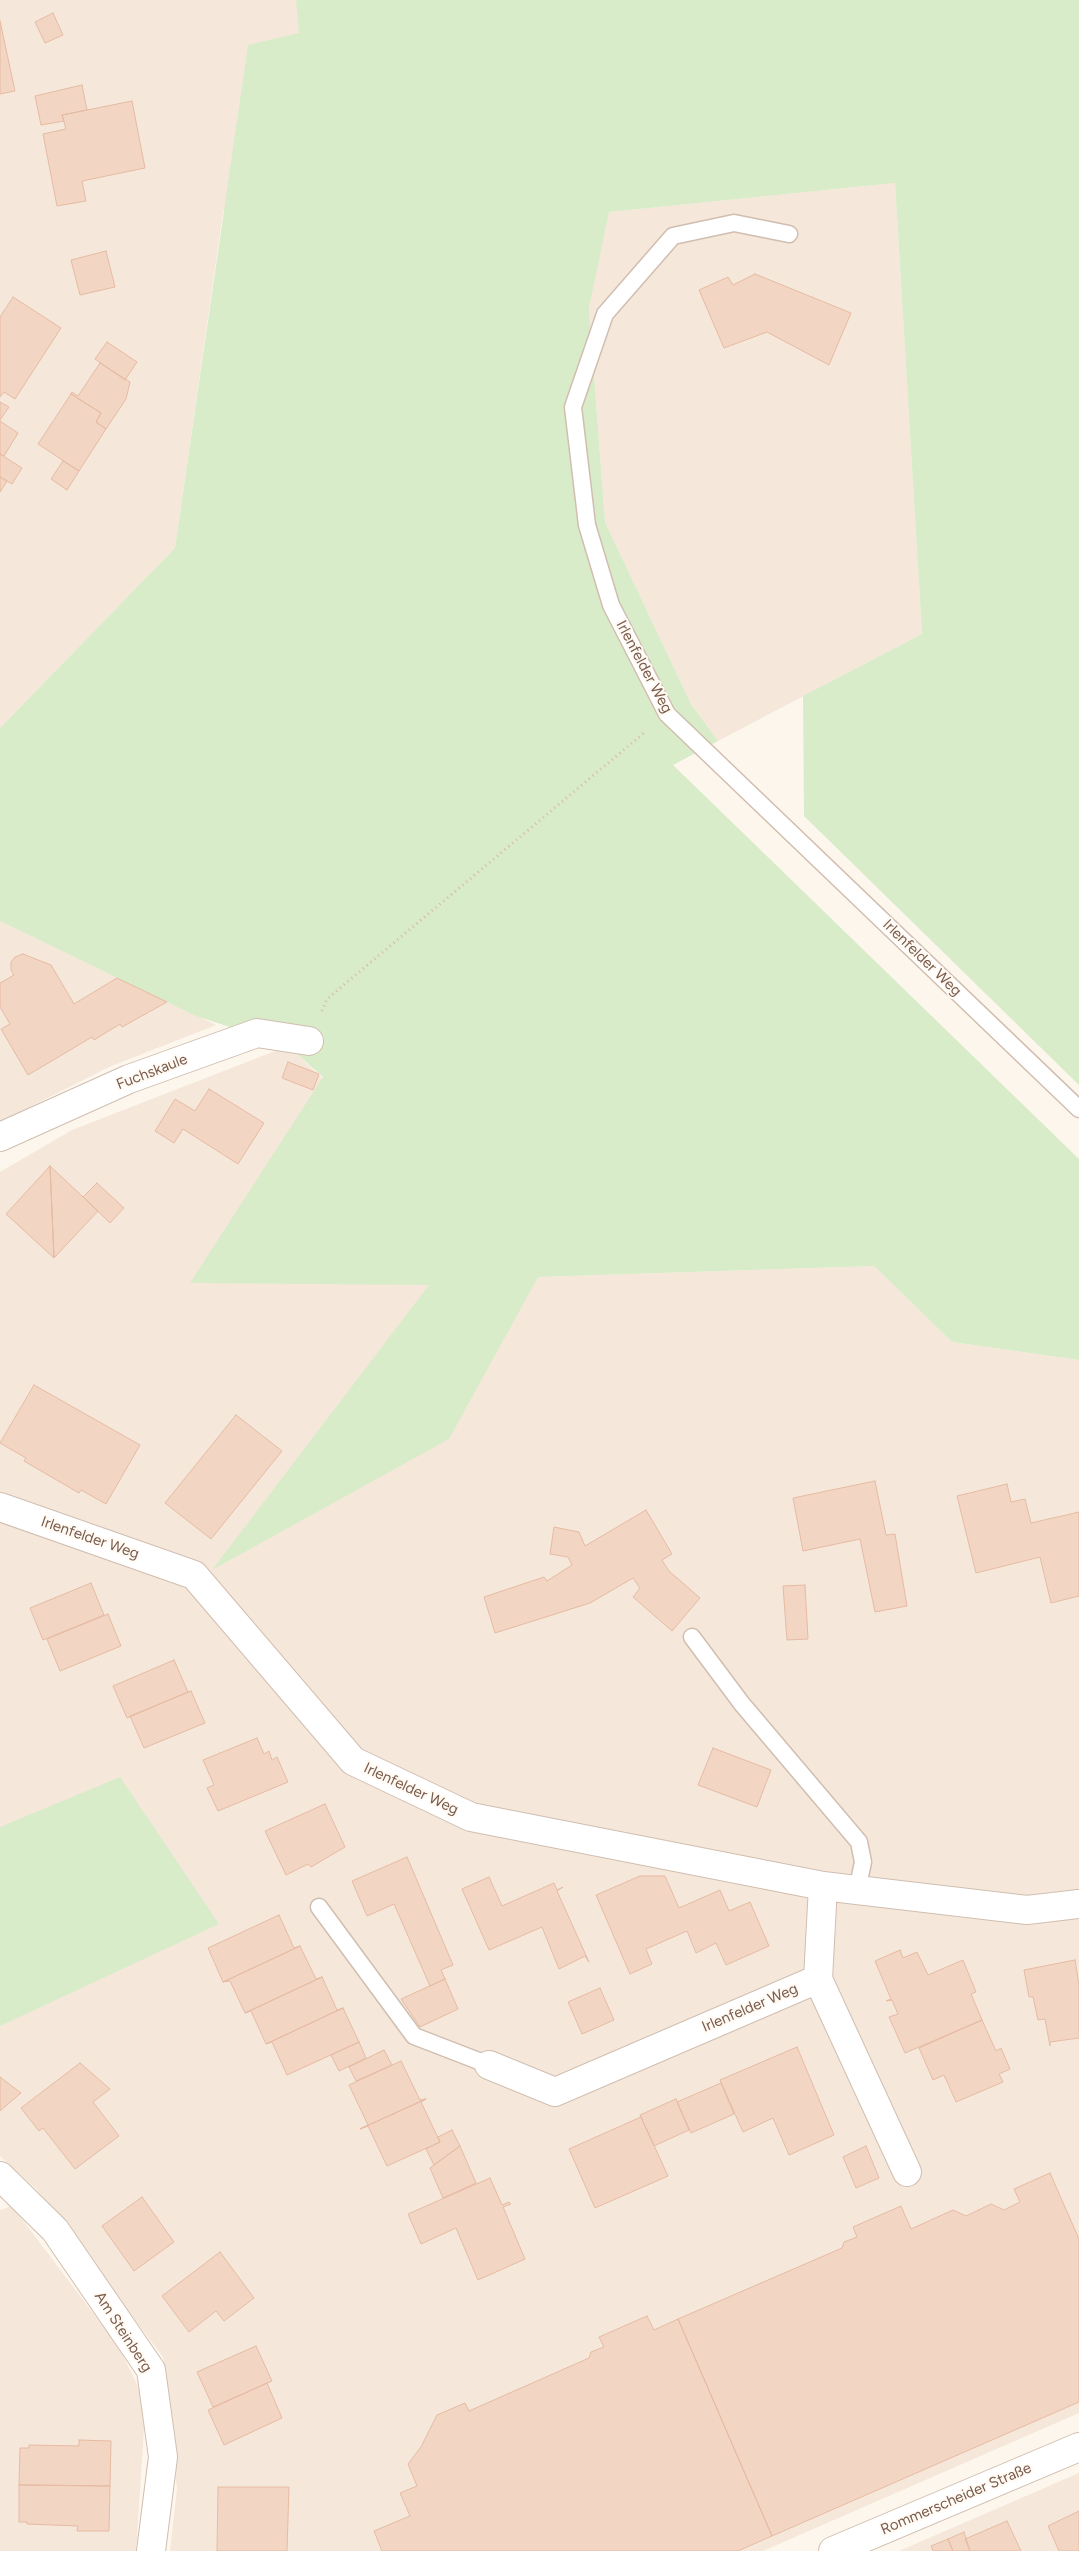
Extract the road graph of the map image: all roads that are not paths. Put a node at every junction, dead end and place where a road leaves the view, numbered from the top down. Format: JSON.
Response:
{"nodes":[{"id":1,"x":788,"y":234,"type":"dead end"},
{"id":2,"x":309,"y":1041,"type":"road end"},
{"id":3,"x":1079,"y":1109,"type":"edge"},
{"id":4,"x":0,"y":1137,"type":"edge"},
{"id":5,"x":0,"y":1507,"type":"edge"},
{"id":6,"x":692,"y":1637,"type":"dead end"},
{"id":7,"x":823,"y":1886,"type":"junction"},
{"id":8,"x":857,"y":1890,"type":"junction"},
{"id":9,"x":1079,"y":1904,"type":"edge"},
{"id":10,"x":319,"y":1907,"type":"dead end"},
{"id":11,"x":818,"y":1979,"type":"junction"},
{"id":12,"x":489,"y":2065,"type":"joint"},
{"id":13,"x":907,"y":2172,"type":"dead end"},
{"id":14,"x":0,"y":2176,"type":"edge"},
{"id":15,"x":1079,"y":2447,"type":"edge"},
{"id":16,"x":151,"y":2551,"type":"edge"},
{"id":17,"x":833,"y":2551,"type":"edge"}],
"edges":[{"from":1,"to":3,"type":"lane","name":"Irlenfelder Weg"},
{"from":2,"to":4,"type":"street","name":"Fuchskaule"},
{"from":5,"to":7,"type":"street","name":"Irlenfelder Weg"},
{"from":6,"to":8,"type":"lane"},
{"from":7,"to":8,"type":"street","name":"Irlenfelder Weg"},
{"from":7,"to":11,"type":"street"},
{"from":8,"to":9,"type":"street","name":"Irlenfelder Weg"},
{"from":10,"to":12,"type":"lane"},
{"from":11,"to":12,"type":"street","name":"Irlenfelder Weg"},
{"from":11,"to":13,"type":"street"},
{"from":14,"to":16,"type":"street","name":"Am Steinberg"},
{"from":15,"to":17,"type":"street","name":"Rommerscheider Straße"}]}
